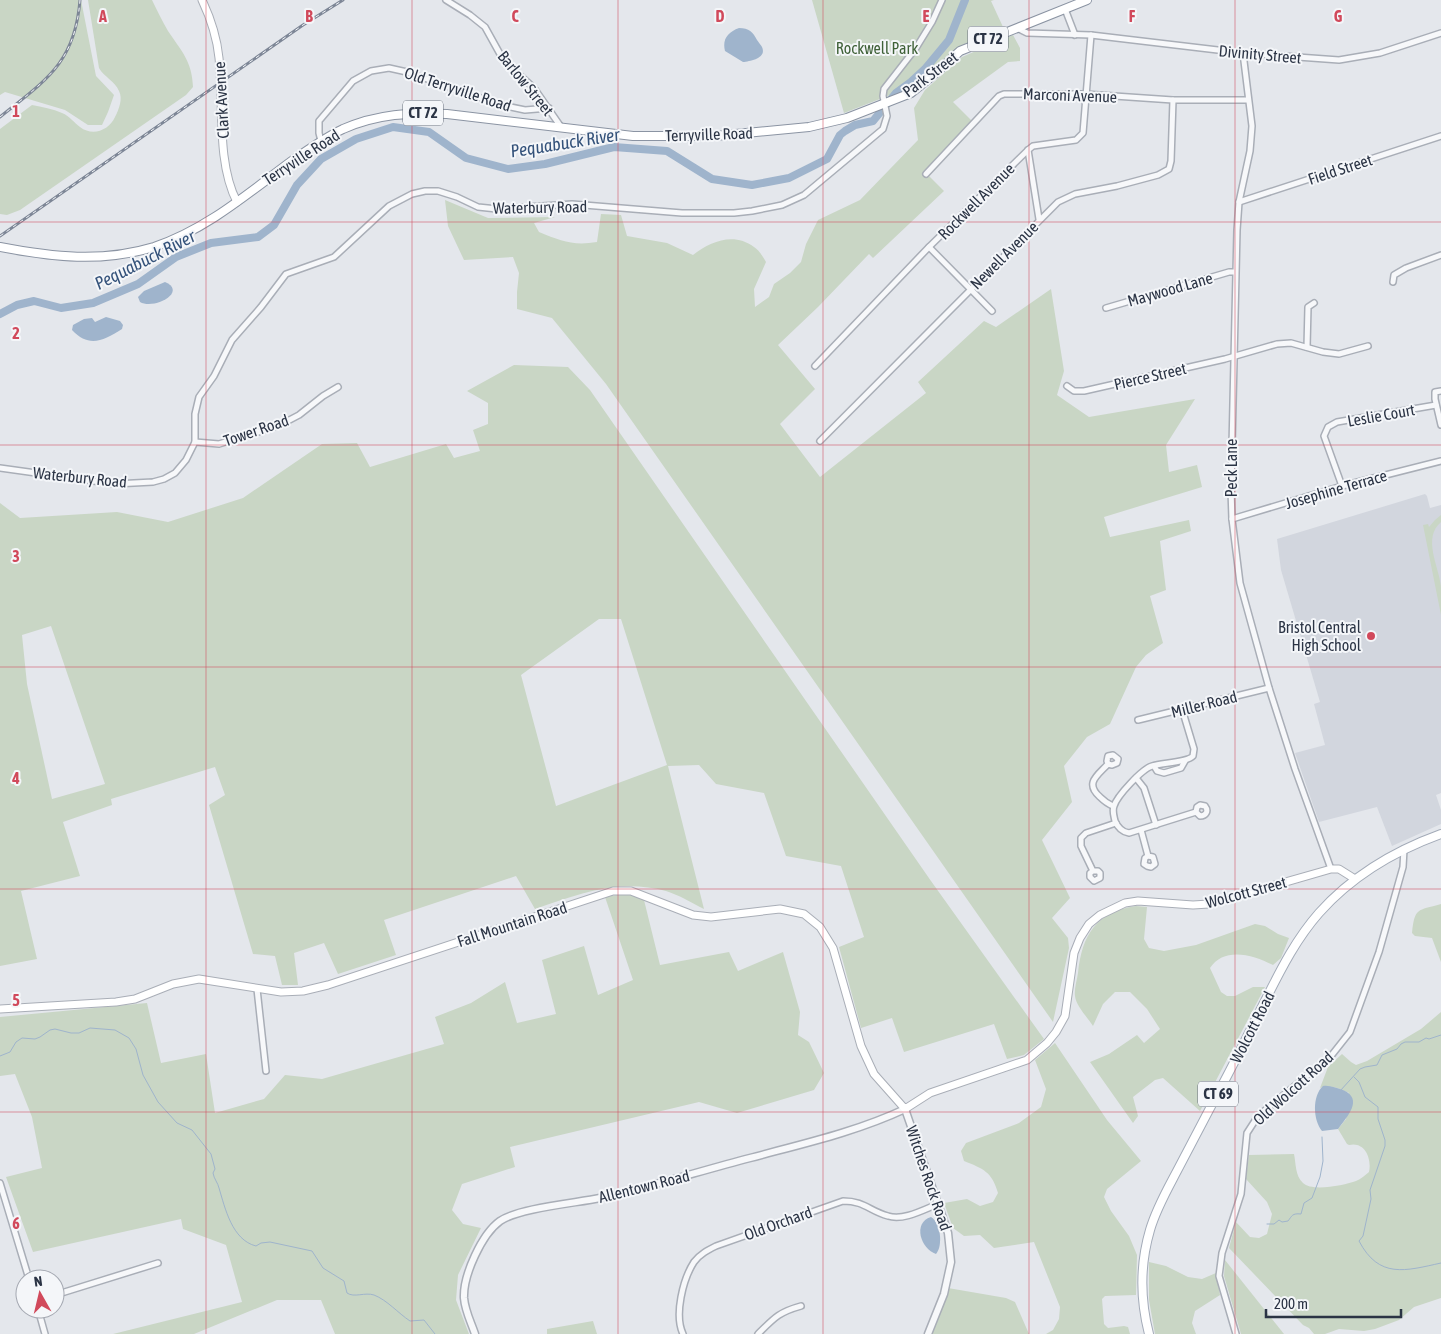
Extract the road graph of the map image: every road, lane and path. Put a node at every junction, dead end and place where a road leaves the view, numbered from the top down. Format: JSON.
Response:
{"nodes":[{"id":1,"x":202,"y":0,"type":"edge"},
{"id":2,"x":446,"y":0,"type":"edge"},
{"id":3,"x":942,"y":0,"type":"edge"},
{"id":4,"x":1087,"y":0,"type":"edge"},
{"id":5,"x":1065,"y":9,"type":"junction"},
{"id":6,"x":1016,"y":28,"type":"junction"},
{"id":7,"x":1441,"y":32,"type":"edge"},
{"id":8,"x":1075,"y":35,"type":"junction"},
{"id":9,"x":1091,"y":35,"type":"junction"},
{"id":10,"x":1243,"y":53,"type":"junction"},
{"id":11,"x":1086,"y":94,"type":"junction"},
{"id":12,"x":1173,"y":100,"type":"junction"},
{"id":13,"x":1248,"y":100,"type":"junction"},
{"id":14,"x":883,"y":103,"type":"junction"},
{"id":15,"x":549,"y":108,"type":"junction"},
{"id":16,"x":561,"y":127,"type":"junction"},
{"id":17,"x":1441,"y":136,"type":"edge"},
{"id":18,"x":321,"y":141,"type":"junction"},
{"id":19,"x":1028,"y":150,"type":"junction"},
{"id":20,"x":926,"y":174,"type":"dead end"},
{"id":21,"x":237,"y":202,"type":"junction"},
{"id":22,"x":1239,"y":202,"type":"junction"},
{"id":23,"x":1039,"y":219,"type":"junction"},
{"id":24,"x":929,"y":246,"type":"junction"},
{"id":25,"x":0,"y":247,"type":"edge"},
{"id":26,"x":1441,"y":255,"type":"edge"},
{"id":27,"x":1235,"y":272,"type":"junction"},
{"id":28,"x":1393,"y":282,"type":"dead end"},
{"id":29,"x":969,"y":290,"type":"junction"},
{"id":30,"x":1314,"y":303,"type":"dead end"},
{"id":31,"x":1106,"y":308,"type":"dead end"},
{"id":32,"x":992,"y":311,"type":"dead end"},
{"id":33,"x":1307,"y":346,"type":"junction"},
{"id":34,"x":1368,"y":346,"type":"dead end"},
{"id":35,"x":1233,"y":356,"type":"junction"},
{"id":36,"x":815,"y":366,"type":"dead end"},
{"id":37,"x":1067,"y":386,"type":"dead end"},
{"id":38,"x":338,"y":387,"type":"dead end"},
{"id":39,"x":1438,"y":392,"type":"edge"},
{"id":40,"x":1436,"y":405,"type":"junction"},
{"id":41,"x":1441,"y":425,"type":"edge"},
{"id":42,"x":820,"y":441,"type":"dead end"},
{"id":43,"x":195,"y":442,"type":"junction"},
{"id":44,"x":1441,"y":461,"type":"edge"},
{"id":45,"x":0,"y":468,"type":"edge"},
{"id":46,"x":1342,"y":486,"type":"junction"},
{"id":47,"x":1232,"y":519,"type":"junction"},
{"id":48,"x":1269,"y":688,"type":"junction"},
{"id":49,"x":1182,"y":709,"type":"junction"},
{"id":50,"x":1138,"y":720,"type":"dead end"},
{"id":51,"x":1185,"y":760,"type":"junction"},
{"id":52,"x":1108,"y":764,"type":"dead end"},
{"id":53,"x":1154,"y":766,"type":"junction"},
{"id":54,"x":1136,"y":778,"type":"junction"},
{"id":55,"x":1114,"y":806,"type":"junction"},
{"id":56,"x":1196,"y":812,"type":"dead end"},
{"id":57,"x":1116,"y":823,"type":"junction"},
{"id":58,"x":1156,"y":825,"type":"junction"},
{"id":59,"x":1142,"y":830,"type":"junction"},
{"id":60,"x":1441,"y":834,"type":"edge"},
{"id":61,"x":1404,"y":849,"type":"junction"},
{"id":62,"x":1148,"y":856,"type":"dead end"},
{"id":63,"x":1330,"y":869,"type":"junction"},
{"id":64,"x":1093,"y":871,"type":"dead end"},
{"id":65,"x":1355,"y":879,"type":"junction"},
{"id":66,"x":256,"y":989,"type":"junction"},
{"id":67,"x":0,"y":1009,"type":"edge"},
{"id":68,"x":266,"y":1071,"type":"dead end"},
{"id":69,"x":905,"y":1109,"type":"junction"},
{"id":70,"x":0,"y":1183,"type":"edge"},
{"id":71,"x":938,"y":1204,"type":"junction"},
{"id":72,"x":158,"y":1264,"type":"dead end"},
{"id":73,"x":26,"y":1269,"type":"edge"},
{"id":74,"x":65,"y":1291,"type":"edge"},
{"id":75,"x":801,"y":1306,"type":"dead end"},
{"id":76,"x":41,"y":1319,"type":"edge"},
{"id":77,"x":45,"y":1334,"type":"edge"},
{"id":78,"x":475,"y":1334,"type":"edge"},
{"id":79,"x":683,"y":1334,"type":"edge"},
{"id":80,"x":758,"y":1334,"type":"edge"},
{"id":81,"x":928,"y":1334,"type":"edge"},
{"id":82,"x":1149,"y":1334,"type":"edge"},
{"id":83,"x":1236,"y":1334,"type":"edge"}],
"edges":[{"from":1,"to":21,"type":"main road","name":"Clark Avenue"},
{"from":2,"to":15,"type":"street","name":"Barlow Street"},
{"from":3,"to":14,"type":"street"},
{"from":4,"to":5,"type":"main road","name":"Park Street","number":"CT 72"},
{"from":5,"to":6,"type":"main road","name":"Park Street","number":"CT 72"},
{"from":5,"to":8,"type":"street"},
{"from":6,"to":8,"type":"street","name":"Divinity Street"},
{"from":6,"to":14,"type":"main road","name":"Park Street","number":"CT 72"},
{"from":7,"to":10,"type":"street","name":"Divinity Street"},
{"from":8,"to":9,"type":"street","name":"Divinity Street"},
{"from":9,"to":10,"type":"street","name":"Divinity Street"},
{"from":9,"to":11,"type":"street","name":"Rockwell Avenue"},
{"from":10,"to":13,"type":"street","name":"Peck Lane"},
{"from":11,"to":12,"type":"street","name":"Marconi Avenue"},
{"from":11,"to":19,"type":"street","name":"Rockwell Avenue"},
{"from":11,"to":20,"type":"street","name":"Marconi Avenue"},
{"from":12,"to":13,"type":"street","name":"Marconi Avenue"},
{"from":12,"to":23,"type":"street","name":"Newell Avenue"},
{"from":13,"to":22,"type":"street","name":"Peck Lane"},
{"from":14,"to":16,"type":"main road","name":"Terryville Road","number":"CT 72"},
{"from":14,"to":43,"type":"street","name":"Waterbury Road"},
{"from":15,"to":16,"type":"street","name":"Barlow Street"},
{"from":15,"to":18,"type":"street","name":"Old Terryville Road"},
{"from":16,"to":18,"type":"main road","name":"Terryville Road","number":"CT 72"},
{"from":17,"to":22,"type":"street","name":"Field Street"},
{"from":18,"to":21,"type":"main road","name":"Terryville Road","number":"CT 72"},
{"from":19,"to":23,"type":"street"},
{"from":19,"to":24,"type":"street","name":"Rockwell Avenue"},
{"from":21,"to":25,"type":"main road","name":"Terryville Road","number":"CT 72"},
{"from":22,"to":27,"type":"street","name":"Peck Lane"},
{"from":23,"to":29,"type":"street","name":"Newell Avenue"},
{"from":24,"to":29,"type":"street"},
{"from":24,"to":36,"type":"street","name":"Rockwell Avenue"},
{"from":26,"to":28,"type":"street"},
{"from":27,"to":31,"type":"street","name":"Maywood Lane"},
{"from":27,"to":35,"type":"street","name":"Peck Lane"},
{"from":29,"to":32,"type":"street"},
{"from":29,"to":42,"type":"street","name":"Newell Avenue"},
{"from":30,"to":33,"type":"street"},
{"from":33,"to":34,"type":"street","name":"Pierce Street"},
{"from":33,"to":35,"type":"street","name":"Pierce Street"},
{"from":35,"to":37,"type":"street","name":"Pierce Street"},
{"from":35,"to":47,"type":"street","name":"Peck Lane"},
{"from":38,"to":43,"type":"street","name":"Tower Road"},
{"from":39,"to":40,"type":"street"},
{"from":40,"to":41,"type":"street"},
{"from":40,"to":46,"type":"street","name":"Leslie Court"},
{"from":43,"to":45,"type":"street","name":"Waterbury Road"},
{"from":44,"to":46,"type":"street","name":"Josephine Terrace"},
{"from":46,"to":47,"type":"street","name":"Josephine Terrace"},
{"from":47,"to":48,"type":"street","name":"Peck Lane"},
{"from":48,"to":49,"type":"street","name":"Miller Road"},
{"from":48,"to":63,"type":"street","name":"Peck Lane"},
{"from":49,"to":50,"type":"street","name":"Miller Road"},
{"from":49,"to":51,"type":"street"},
{"from":51,"to":53,"type":"street"},
{"from":51,"to":53,"type":"street"},
{"from":52,"to":55,"type":"street"},
{"from":53,"to":54,"type":"street"},
{"from":54,"to":55,"type":"street"},
{"from":54,"to":58,"type":"street"},
{"from":55,"to":57,"type":"street"},
{"from":56,"to":58,"type":"street"},
{"from":57,"to":59,"type":"street"},
{"from":57,"to":64,"type":"street"},
{"from":58,"to":59,"type":"street"},
{"from":59,"to":62,"type":"street"},
{"from":60,"to":61,"type":"main road","number":"CT 69"},
{"from":61,"to":65,"type":"main road","number":"CT 69"},
{"from":61,"to":83,"type":"street","name":"Old Wolcott Road"},
{"from":63,"to":65,"type":"main road"},
{"from":63,"to":69,"type":"main road","name":"Wolcott Street"},
{"from":65,"to":82,"type":"main road","name":"Wolcott Road","number":"CT 69"},
{"from":66,"to":67,"type":"main road","name":"Fall Mountain Road"},
{"from":66,"to":68,"type":"street"},
{"from":66,"to":69,"type":"main road","name":"Fall Mountain Road"},
{"from":69,"to":71,"type":"street","name":"Witches Rock Road"},
{"from":69,"to":78,"type":"street","name":"Allentown Road"},
{"from":70,"to":73,"type":"street"},
{"from":71,"to":79,"type":"street","name":"Old Orchard"},
{"from":71,"to":81,"type":"street","name":"Witches Rock Road"},
{"from":72,"to":74,"type":"street"},
{"from":75,"to":80,"type":"street"},
{"from":76,"to":77,"type":"street"}]}
